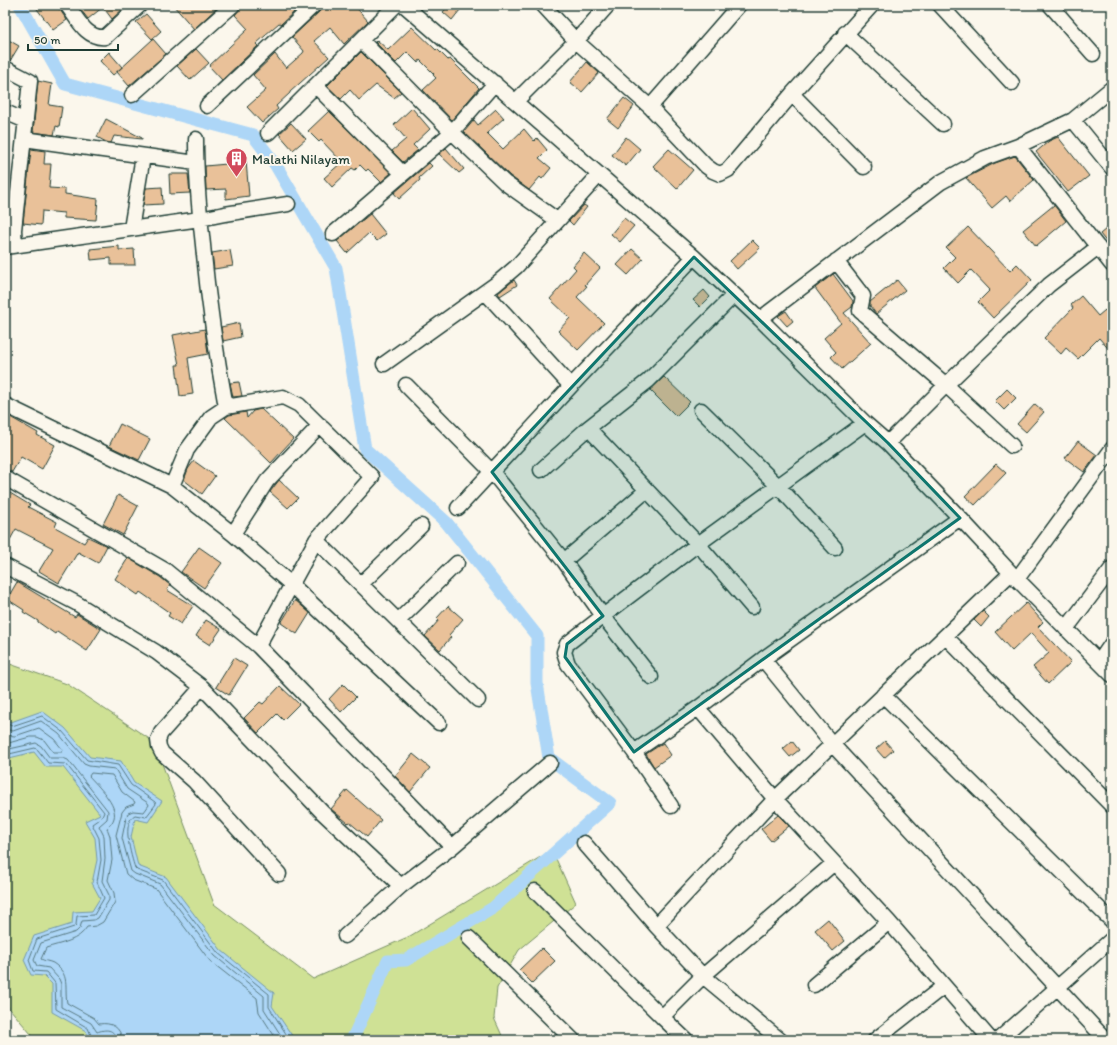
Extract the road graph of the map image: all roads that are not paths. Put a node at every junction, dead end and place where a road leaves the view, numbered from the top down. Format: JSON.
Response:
{"nodes":[{"id":1,"x":67,"y":5,"type":"edge"},
{"id":2,"x":138,"y":5,"type":"edge"},
{"id":3,"x":233,"y":5,"type":"edge"},
{"id":4,"x":396,"y":5,"type":"edge"},
{"id":5,"x":404,"y":5,"type":"edge"},
{"id":6,"x":542,"y":5,"type":"edge"},
{"id":7,"x":608,"y":5,"type":"edge"},
{"id":8,"x":739,"y":5,"type":"edge"},
{"id":9,"x":872,"y":5,"type":"edge"},
{"id":10,"x":940,"y":5,"type":"edge"},
{"id":11,"x":1050,"y":5,"type":"edge"},
{"id":12,"x":308,"y":7,"type":"edge"},
{"id":13,"x":845,"y":33,"type":"junction"},
{"id":14,"x":362,"y":40,"type":"junction"},
{"id":15,"x":576,"y":41,"type":"junction"},
{"id":16,"x":1093,"y":54,"type":"dead end"},
{"id":17,"x":5,"y":68,"type":"edge"},
{"id":18,"x":1012,"y":83,"type":"dead end"},
{"id":19,"x":495,"y":84,"type":"junction"},
{"id":20,"x":316,"y":86,"type":"junction"},
{"id":21,"x":1112,"y":88,"type":"edge"},
{"id":22,"x":792,"y":94,"type":"junction"},
{"id":23,"x":132,"y":95,"type":"dead end"},
{"id":24,"x":516,"y":101,"type":"junction"},
{"id":25,"x":207,"y":106,"type":"dead end"},
{"id":26,"x":650,"y":107,"type":"junction"},
{"id":27,"x":5,"y":112,"type":"edge"},
{"id":28,"x":1073,"y":120,"type":"junction"},
{"id":29,"x":26,"y":122,"type":"junction"},
{"id":30,"x":943,"y":124,"type":"dead end"},
{"id":31,"x":452,"y":132,"type":"junction"},
{"id":32,"x":268,"y":133,"type":"dead end"},
{"id":33,"x":196,"y":138,"type":"dead end"},
{"id":34,"x":24,"y":140,"type":"junction"},
{"id":35,"x":1018,"y":146,"type":"junction"},
{"id":36,"x":143,"y":156,"type":"junction"},
{"id":37,"x":196,"y":163,"type":"junction"},
{"id":38,"x":864,"y":167,"type":"dead end"},
{"id":39,"x":1112,"y":168,"type":"edge"},
{"id":40,"x":403,"y":174,"type":"junction"},
{"id":41,"x":599,"y":175,"type":"junction"},
{"id":42,"x":288,"y":204,"type":"dead end"},
{"id":43,"x":200,"y":220,"type":"junction"},
{"id":44,"x":557,"y":220,"type":"junction"},
{"id":45,"x":10,"y":228,"type":"edge"},
{"id":46,"x":131,"y":229,"type":"junction"},
{"id":47,"x":333,"y":234,"type":"dead end"},
{"id":48,"x":10,"y":246,"type":"edge"},
{"id":49,"x":1098,"y":247,"type":"junction"},
{"id":50,"x":694,"y":257,"type":"junction"},
{"id":51,"x":836,"y":261,"type":"junction"},
{"id":52,"x":1112,"y":265,"type":"edge"},
{"id":53,"x":485,"y":292,"type":"junction"},
{"id":54,"x":734,"y":295,"type":"junction"},
{"id":55,"x":760,"y":319,"type":"junction"},
{"id":56,"x":384,"y":364,"type":"dead end"},
{"id":57,"x":406,"y":385,"type":"dead end"},
{"id":58,"x":946,"y":385,"type":"junction"},
{"id":59,"x":571,"y":386,"type":"junction"},
{"id":60,"x":5,"y":405,"type":"edge"},
{"id":61,"x":226,"y":407,"type":"junction"},
{"id":62,"x":701,"y":410,"type":"dead end"},
{"id":63,"x":864,"y":423,"type":"junction"},
{"id":64,"x":320,"y":425,"type":"junction"},
{"id":65,"x":588,"y":428,"type":"junction"},
{"id":66,"x":888,"y":443,"type":"junction"},
{"id":67,"x":1012,"y":446,"type":"dead end"},
{"id":68,"x":1112,"y":450,"type":"edge"},
{"id":69,"x":541,"y":470,"type":"dead end"},
{"id":70,"x":492,"y":472,"type":"junction"},
{"id":71,"x":5,"y":478,"type":"edge"},
{"id":72,"x":172,"y":486,"type":"junction"},
{"id":73,"x":778,"y":486,"type":"junction"},
{"id":74,"x":647,"y":490,"type":"junction"},
{"id":75,"x":458,"y":508,"type":"dead end"},
{"id":76,"x":960,"y":518,"type":"junction"},
{"id":77,"x":421,"y":526,"type":"dead end"},
{"id":78,"x":233,"y":534,"type":"junction"},
{"id":79,"x":316,"y":540,"type":"junction"},
{"id":80,"x":698,"y":544,"type":"junction"},
{"id":81,"x":835,"y":548,"type":"dead end"},
{"id":82,"x":564,"y":561,"type":"junction"},
{"id":83,"x":458,"y":563,"type":"dead end"},
{"id":84,"x":5,"y":566,"type":"edge"},
{"id":85,"x":1112,"y":568,"type":"edge"},
{"id":86,"x":1014,"y":576,"type":"junction"},
{"id":87,"x":361,"y":584,"type":"junction"},
{"id":88,"x":292,"y":585,"type":"junction"},
{"id":89,"x":752,"y":607,"type":"dead end"},
{"id":90,"x":603,"y":616,"type":"junction"},
{"id":91,"x":398,"y":621,"type":"junction"},
{"id":92,"x":1066,"y":629,"type":"junction"},
{"id":93,"x":945,"y":636,"type":"junction"},
{"id":94,"x":1112,"y":643,"type":"edge"},
{"id":95,"x":258,"y":646,"type":"junction"},
{"id":96,"x":763,"y":659,"type":"junction"},
{"id":97,"x":1099,"y":662,"type":"junction"},
{"id":98,"x":1112,"y":675,"type":"edge"},
{"id":99,"x":651,"y":677,"type":"dead end"},
{"id":100,"x":202,"y":687,"type":"junction"},
{"id":101,"x":883,"y":695,"type":"junction"},
{"id":102,"x":478,"y":700,"type":"dead end"},
{"id":103,"x":698,"y":708,"type":"junction"},
{"id":104,"x":439,"y":723,"type":"dead end"},
{"id":105,"x":832,"y":744,"type":"junction"},
{"id":106,"x":634,"y":752,"type":"junction"},
{"id":107,"x":550,"y":763,"type":"dead end"},
{"id":108,"x":776,"y":799,"type":"junction"},
{"id":109,"x":671,"y":806,"type":"dead end"},
{"id":110,"x":1112,"y":806,"type":"edge"},
{"id":111,"x":584,"y":843,"type":"dead end"},
{"id":112,"x":452,"y":847,"type":"junction"},
{"id":113,"x":834,"y":863,"type":"junction"},
{"id":114,"x":279,"y":874,"type":"dead end"},
{"id":115,"x":401,"y":886,"type":"junction"},
{"id":116,"x":535,"y":890,"type":"dead end"},
{"id":117,"x":889,"y":922,"type":"junction"},
{"id":118,"x":1112,"y":922,"type":"edge"},
{"id":119,"x":656,"y":926,"type":"junction"},
{"id":120,"x":344,"y":936,"type":"dead end"},
{"id":121,"x":470,"y":938,"type":"dead end"},
{"id":122,"x":1112,"y":939,"type":"edge"},
{"id":123,"x":703,"y":976,"type":"junction"},
{"id":124,"x":814,"y":985,"type":"dead end"},
{"id":125,"x":944,"y":986,"type":"junction"},
{"id":126,"x":1057,"y":987,"type":"junction"},
{"id":127,"x":662,"y":1017,"type":"junction"},
{"id":128,"x":573,"y":1040,"type":"edge"},
{"id":129,"x":686,"y":1040,"type":"edge"},
{"id":130,"x":780,"y":1040,"type":"edge"},
{"id":131,"x":875,"y":1040,"type":"edge"},
{"id":132,"x":991,"y":1040,"type":"edge"},
{"id":133,"x":998,"y":1040,"type":"edge"},
{"id":134,"x":1106,"y":1040,"type":"edge"}],
"edges":[{"from":1,"to":2,"type":"street"},
{"from":3,"to":23,"type":"street"},
{"from":4,"to":14,"type":"street"},
{"from":5,"to":19,"type":"street"},
{"from":6,"to":15,"type":"street"},
{"from":7,"to":15,"type":"street"},
{"from":8,"to":26,"type":"street"},
{"from":9,"to":13,"type":"street"},
{"from":10,"to":18,"type":"street"},
{"from":11,"to":16,"type":"street"},
{"from":12,"to":25,"type":"street"},
{"from":13,"to":22,"type":"street"},
{"from":13,"to":30,"type":"street"},
{"from":14,"to":20,"type":"street"},
{"from":14,"to":31,"type":"street"},
{"from":15,"to":24,"type":"street"},
{"from":15,"to":26,"type":"street"},
{"from":17,"to":29,"type":"street"},
{"from":19,"to":24,"type":"street"},
{"from":19,"to":31,"type":"street"},
{"from":20,"to":32,"type":"street"},
{"from":20,"to":40,"type":"street"},
{"from":21,"to":28,"type":"street"},
{"from":22,"to":26,"type":"street"},
{"from":22,"to":38,"type":"street"},
{"from":24,"to":41,"type":"street"},
{"from":27,"to":29,"type":"street"},
{"from":28,"to":35,"type":"street"},
{"from":28,"to":39,"type":"street"},
{"from":29,"to":34,"type":"street"},
{"from":31,"to":40,"type":"street"},
{"from":31,"to":44,"type":"street"},
{"from":33,"to":37,"type":"street"},
{"from":34,"to":36,"type":"street"},
{"from":34,"to":45,"type":"street"},
{"from":35,"to":49,"type":"street"},
{"from":35,"to":51,"type":"street"},
{"from":36,"to":37,"type":"street"},
{"from":36,"to":46,"type":"street"},
{"from":37,"to":43,"type":"street"},
{"from":40,"to":47,"type":"street"},
{"from":41,"to":44,"type":"street"},
{"from":41,"to":50,"type":"street"},
{"from":42,"to":43,"type":"street"},
{"from":43,"to":46,"type":"street"},
{"from":43,"to":61,"type":"street"},
{"from":44,"to":53,"type":"street"},
{"from":45,"to":48,"type":"street"},
{"from":46,"to":48,"type":"street"},
{"from":49,"to":52,"type":"street"},
{"from":49,"to":58,"type":"street"},
{"from":50,"to":54,"type":"street"},
{"from":50,"to":59,"type":"street"},
{"from":51,"to":55,"type":"street"},
{"from":51,"to":58,"type":"street"},
{"from":53,"to":56,"type":"street"},
{"from":53,"to":59,"type":"street"},
{"from":54,"to":55,"type":"street"},
{"from":54,"to":65,"type":"street"},
{"from":55,"to":63,"type":"street"},
{"from":57,"to":70,"type":"street"},
{"from":58,"to":66,"type":"street"},
{"from":58,"to":67,"type":"street"},
{"from":59,"to":70,"type":"street"},
{"from":60,"to":72,"type":"street"},
{"from":61,"to":64,"type":"street"},
{"from":61,"to":72,"type":"street"},
{"from":62,"to":73,"type":"street"},
{"from":63,"to":66,"type":"street"},
{"from":63,"to":73,"type":"street"},
{"from":64,"to":78,"type":"street"},
{"from":64,"to":79,"type":"street"},
{"from":65,"to":69,"type":"street"},
{"from":65,"to":74,"type":"street"},
{"from":66,"to":76,"type":"street"},
{"from":68,"to":86,"type":"street"},
{"from":70,"to":75,"type":"street"},
{"from":70,"to":82,"type":"street"},
{"from":71,"to":95,"type":"street"},
{"from":72,"to":78,"type":"street"},
{"from":73,"to":80,"type":"street"},
{"from":73,"to":81,"type":"street"},
{"from":74,"to":80,"type":"street"},
{"from":74,"to":82,"type":"street"},
{"from":76,"to":86,"type":"street"},
{"from":76,"to":96,"type":"street"},
{"from":77,"to":87,"type":"street"},
{"from":78,"to":88,"type":"street"},
{"from":79,"to":87,"type":"street"},
{"from":79,"to":88,"type":"street"},
{"from":80,"to":89,"type":"street"},
{"from":80,"to":90,"type":"street"},
{"from":82,"to":90,"type":"street"},
{"from":83,"to":91,"type":"street"},
{"from":84,"to":100,"type":"street"},
{"from":85,"to":92,"type":"street"},
{"from":86,"to":92,"type":"street"},
{"from":86,"to":93,"type":"street"},
{"from":87,"to":91,"type":"street"},
{"from":88,"to":95,"type":"street"},
{"from":88,"to":104,"type":"street"},
{"from":90,"to":99,"type":"street"},
{"from":90,"to":106,"type":"street"},
{"from":91,"to":102,"type":"street"},
{"from":92,"to":97,"type":"street"},
{"from":93,"to":101,"type":"street"},
{"from":93,"to":110,"type":"street"},
{"from":94,"to":97,"type":"street"},
{"from":95,"to":112,"type":"street"},
{"from":96,"to":103,"type":"street"},
{"from":96,"to":105,"type":"street"},
{"from":97,"to":98,"type":"street"},
{"from":100,"to":114,"type":"street"},
{"from":100,"to":115,"type":"street"},
{"from":101,"to":105,"type":"street"},
{"from":101,"to":118,"type":"street"},
{"from":103,"to":106,"type":"street"},
{"from":103,"to":108,"type":"street"},
{"from":105,"to":108,"type":"street"},
{"from":105,"to":126,"type":"street"},
{"from":106,"to":109,"type":"street"},
{"from":107,"to":112,"type":"street"},
{"from":108,"to":113,"type":"street"},
{"from":108,"to":119,"type":"street"},
{"from":111,"to":119,"type":"street"},
{"from":112,"to":115,"type":"street"},
{"from":113,"to":117,"type":"street"},
{"from":113,"to":123,"type":"street"},
{"from":115,"to":120,"type":"street"},
{"from":116,"to":127,"type":"street"},
{"from":117,"to":124,"type":"street"},
{"from":117,"to":125,"type":"street"},
{"from":119,"to":123,"type":"street"},
{"from":121,"to":128,"type":"street"},
{"from":122,"to":126,"type":"street"},
{"from":123,"to":127,"type":"street"},
{"from":123,"to":130,"type":"street"},
{"from":125,"to":131,"type":"street"},
{"from":125,"to":132,"type":"street"},
{"from":126,"to":133,"type":"street"},
{"from":126,"to":134,"type":"street"},
{"from":127,"to":129,"type":"street"}]}
